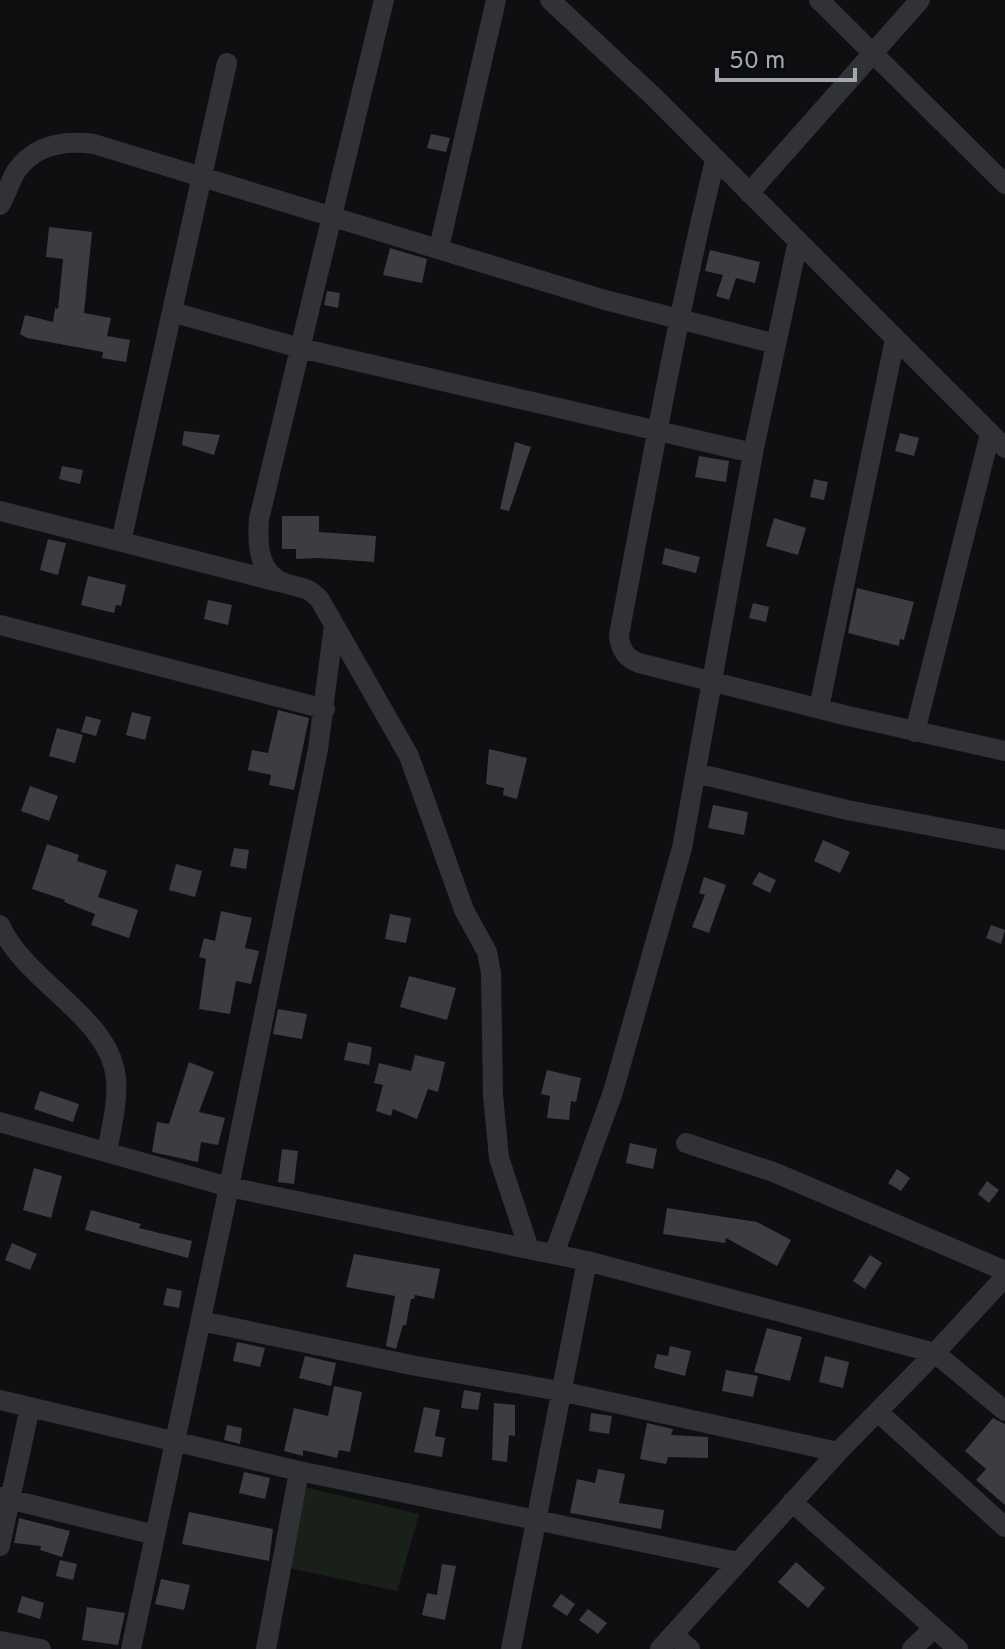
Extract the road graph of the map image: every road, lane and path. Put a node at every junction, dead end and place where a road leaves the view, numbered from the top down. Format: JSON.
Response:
{"nodes":[{"id":1,"x":384,"y":0,"type":"edge"},
{"id":2,"x":496,"y":0,"type":"edge"},
{"id":3,"x":550,"y":0,"type":"edge"},
{"id":4,"x":819,"y":0,"type":"edge"},
{"id":5,"x":920,"y":0,"type":"edge"},
{"id":6,"x":872,"y":53,"type":"junction"},
{"id":7,"x":227,"y":63,"type":"dead end"},
{"id":8,"x":715,"y":160,"type":"junction"},
{"id":9,"x":201,"y":178,"type":"junction"},
{"id":10,"x":1005,"y":184,"type":"edge"},
{"id":11,"x":749,"y":193,"type":"junction"},
{"id":12,"x":0,"y":205,"type":"edge"},
{"id":13,"x":330,"y":215,"type":"junction"},
{"id":14,"x":798,"y":241,"type":"junction"},
{"id":15,"x":439,"y":248,"type":"junction"},
{"id":16,"x":172,"y":312,"type":"junction"},
{"id":17,"x":680,"y":320,"type":"junction"},
{"id":18,"x":895,"y":339,"type":"junction"},
{"id":19,"x":776,"y":344,"type":"junction"},
{"id":20,"x":300,"y":348,"type":"junction"},
{"id":21,"x":657,"y":431,"type":"junction"},
{"id":22,"x":999,"y":439,"type":"edge"},
{"id":23,"x":753,"y":453,"type":"junction"},
{"id":24,"x":0,"y":511,"type":"edge"},
{"id":25,"x":121,"y":542,"type":"junction"},
{"id":26,"x":282,"y":583,"type":"junction"},
{"id":27,"x":334,"y":624,"type":"junction"},
{"id":28,"x":0,"y":625,"type":"edge"},
{"id":29,"x":714,"y":682,"type":"junction"},
{"id":30,"x":819,"y":708,"type":"junction"},
{"id":31,"x":325,"y":709,"type":"junction"},
{"id":32,"x":915,"y":732,"type":"junction"},
{"id":33,"x":1005,"y":751,"type":"edge"},
{"id":34,"x":696,"y":773,"type":"junction"},
{"id":35,"x":1005,"y":840,"type":"edge"},
{"id":36,"x":0,"y":925,"type":"edge"},
{"id":37,"x":0,"y":1122,"type":"edge"},
{"id":38,"x":686,"y":1143,"type":"dead end"},
{"id":39,"x":107,"y":1152,"type":"junction"},
{"id":40,"x":229,"y":1187,"type":"junction"},
{"id":41,"x":529,"y":1249,"type":"junction"},
{"id":42,"x":554,"y":1254,"type":"junction"},
{"id":43,"x":587,"y":1261,"type":"junction"},
{"id":44,"x":1005,"y":1274,"type":"edge"},
{"id":45,"x":201,"y":1321,"type":"junction"},
{"id":46,"x":935,"y":1353,"type":"junction"},
{"id":47,"x":560,"y":1391,"type":"junction"},
{"id":48,"x":0,"y":1400,"type":"edge"},
{"id":49,"x":30,"y":1407,"type":"junction"},
{"id":50,"x":1005,"y":1411,"type":"edge"},
{"id":51,"x":878,"y":1412,"type":"junction"},
{"id":52,"x":175,"y":1440,"type":"junction"},
{"id":53,"x":838,"y":1452,"type":"junction"},
{"id":54,"x":299,"y":1471,"type":"junction"},
{"id":55,"x":5,"y":1498,"type":"edge"},
{"id":56,"x":792,"y":1502,"type":"junction"},
{"id":57,"x":534,"y":1521,"type":"junction"},
{"id":58,"x":1005,"y":1527,"type":"edge"},
{"id":59,"x":155,"y":1535,"type":"junction"},
{"id":60,"x":0,"y":1546,"type":"edge"},
{"id":61,"x":738,"y":1562,"type":"junction"},
{"id":62,"x":934,"y":1628,"type":"junction"},
{"id":63,"x":0,"y":1641,"type":"edge"},
{"id":64,"x":666,"y":1642,"type":"edge"},
{"id":65,"x":41,"y":1649,"type":"edge"},
{"id":66,"x":131,"y":1649,"type":"edge"},
{"id":67,"x":266,"y":1649,"type":"edge"},
{"id":68,"x":511,"y":1649,"type":"edge"},
{"id":69,"x":690,"y":1649,"type":"edge"},
{"id":70,"x":912,"y":1649,"type":"edge"},
{"id":71,"x":958,"y":1649,"type":"edge"}],
"edges":[{"from":1,"to":13,"type":"street"},
{"from":2,"to":15,"type":"street"},
{"from":3,"to":8,"type":"street"},
{"from":4,"to":6,"type":"street"},
{"from":5,"to":6,"type":"street"},
{"from":6,"to":10,"type":"street"},
{"from":6,"to":11,"type":"street"},
{"from":7,"to":9,"type":"street"},
{"from":8,"to":11,"type":"street"},
{"from":8,"to":17,"type":"street"},
{"from":9,"to":12,"type":"street"},
{"from":9,"to":13,"type":"street"},
{"from":9,"to":16,"type":"street"},
{"from":11,"to":14,"type":"street"},
{"from":13,"to":15,"type":"street"},
{"from":13,"to":20,"type":"street"},
{"from":14,"to":18,"type":"street"},
{"from":14,"to":19,"type":"street"},
{"from":15,"to":17,"type":"street"},
{"from":16,"to":20,"type":"street"},
{"from":16,"to":25,"type":"street"},
{"from":17,"to":19,"type":"street"},
{"from":17,"to":21,"type":"street"},
{"from":18,"to":22,"type":"street"},
{"from":18,"to":30,"type":"street"},
{"from":19,"to":23,"type":"street"},
{"from":20,"to":21,"type":"street"},
{"from":20,"to":26,"type":"street"},
{"from":21,"to":23,"type":"street"},
{"from":21,"to":29,"type":"street"},
{"from":22,"to":32,"type":"street"},
{"from":23,"to":29,"type":"street"},
{"from":24,"to":25,"type":"street"},
{"from":25,"to":26,"type":"street"},
{"from":26,"to":27,"type":"street"},
{"from":27,"to":31,"type":"street"},
{"from":27,"to":41,"type":"street"},
{"from":28,"to":31,"type":"street"},
{"from":29,"to":30,"type":"street"},
{"from":29,"to":34,"type":"street"},
{"from":30,"to":32,"type":"street"},
{"from":31,"to":40,"type":"street"},
{"from":32,"to":33,"type":"street"},
{"from":34,"to":35,"type":"street"},
{"from":34,"to":42,"type":"street"},
{"from":36,"to":39,"type":"street"},
{"from":37,"to":39,"type":"street"},
{"from":38,"to":44,"type":"street"},
{"from":39,"to":40,"type":"street"},
{"from":40,"to":41,"type":"street"},
{"from":40,"to":45,"type":"street"},
{"from":41,"to":42,"type":"street"},
{"from":42,"to":43,"type":"street"},
{"from":43,"to":46,"type":"street"},
{"from":43,"to":47,"type":"street"},
{"from":44,"to":46,"type":"street"},
{"from":45,"to":47,"type":"street"},
{"from":45,"to":52,"type":"street"},
{"from":46,"to":50,"type":"street"},
{"from":46,"to":51,"type":"street"},
{"from":47,"to":53,"type":"street"},
{"from":47,"to":57,"type":"street"},
{"from":48,"to":49,"type":"street"},
{"from":49,"to":52,"type":"street"},
{"from":49,"to":55,"type":"street"},
{"from":51,"to":53,"type":"street"},
{"from":51,"to":58,"type":"street"},
{"from":52,"to":54,"type":"street"},
{"from":52,"to":59,"type":"street"},
{"from":53,"to":56,"type":"street"},
{"from":54,"to":57,"type":"street"},
{"from":54,"to":67,"type":"street"},
{"from":55,"to":59,"type":"street"},
{"from":55,"to":60,"type":"street"},
{"from":56,"to":61,"type":"street"},
{"from":56,"to":62,"type":"street"},
{"from":57,"to":61,"type":"street"},
{"from":57,"to":68,"type":"street"},
{"from":59,"to":66,"type":"street"},
{"from":61,"to":64,"type":"street"},
{"from":62,"to":70,"type":"street"},
{"from":62,"to":71,"type":"street"},
{"from":63,"to":65,"type":"street"},
{"from":64,"to":69,"type":"street"}]}
